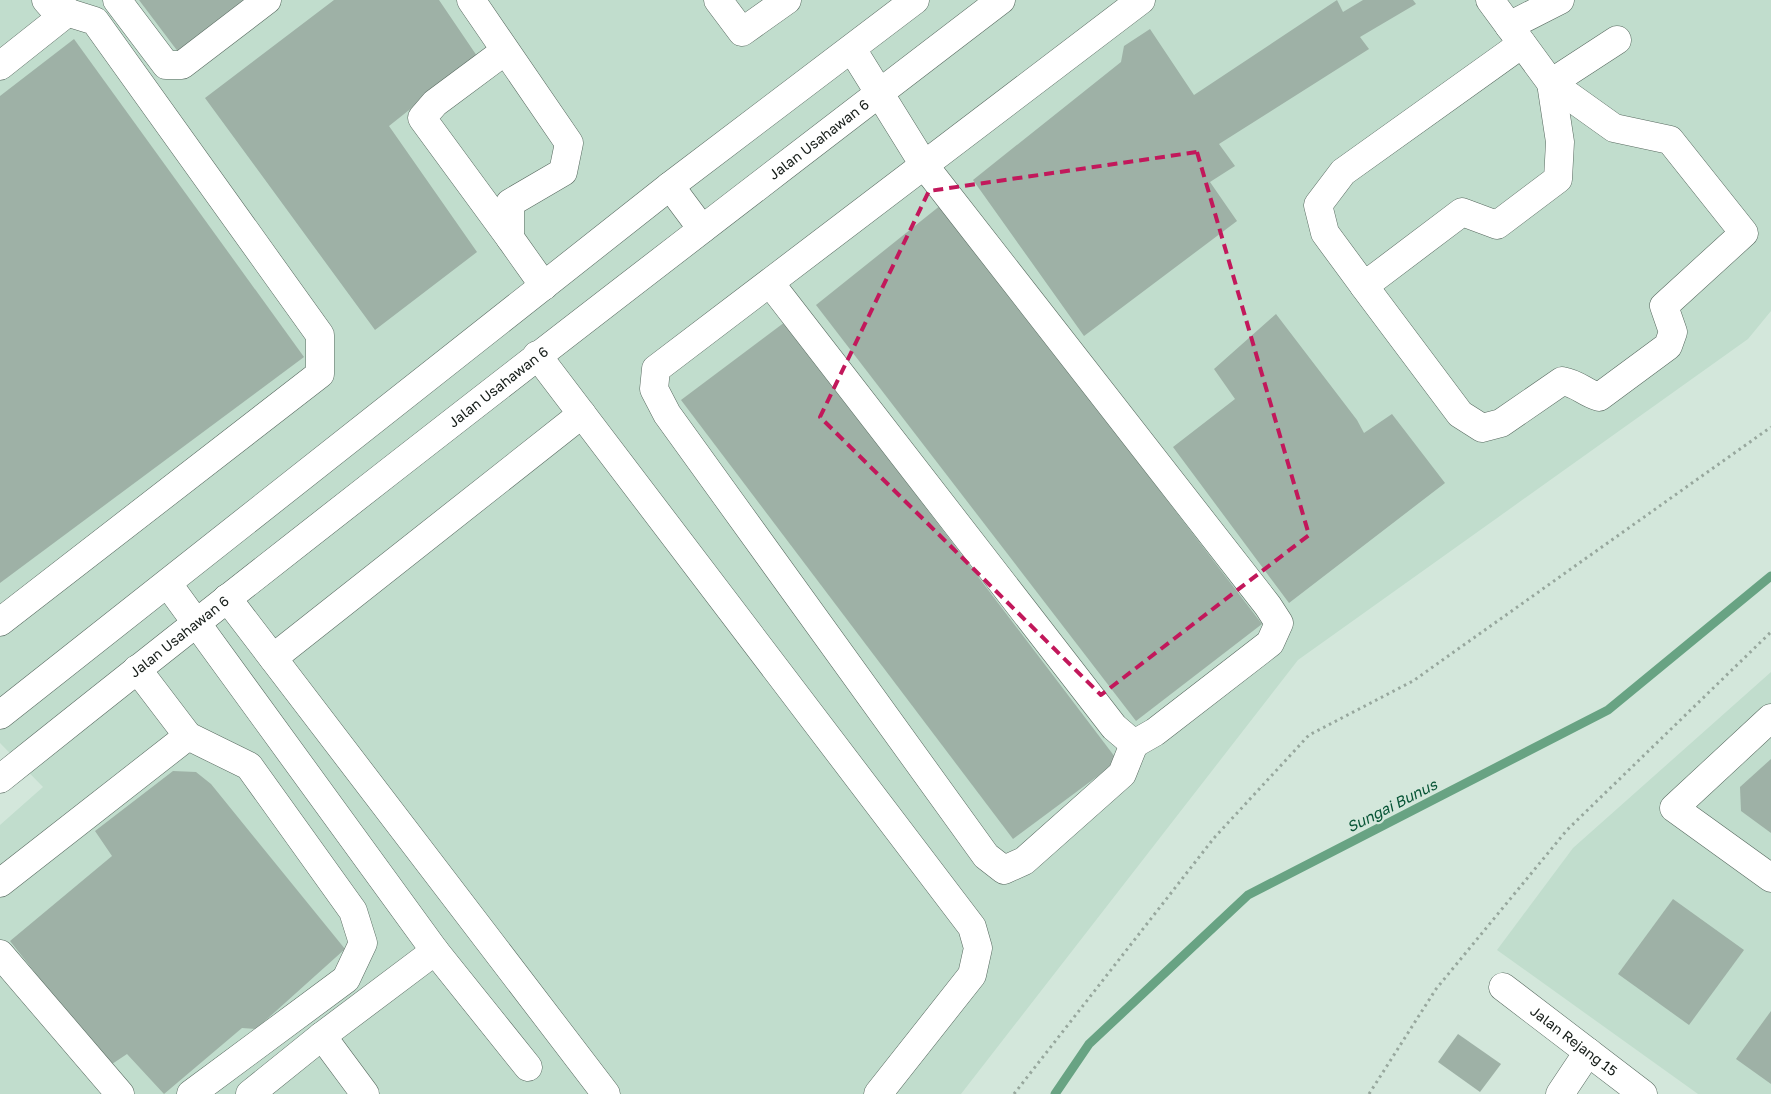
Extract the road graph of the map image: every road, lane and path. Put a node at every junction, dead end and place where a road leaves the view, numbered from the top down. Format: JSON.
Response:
{"nodes":[{"id":1,"x":117,"y":0,"type":"edge"},
{"id":2,"x":267,"y":0,"type":"edge"},
{"id":3,"x":471,"y":0,"type":"edge"},
{"id":4,"x":718,"y":0,"type":"edge"},
{"id":5,"x":788,"y":0,"type":"edge"},
{"id":6,"x":915,"y":0,"type":"edge"},
{"id":7,"x":1001,"y":0,"type":"edge"},
{"id":8,"x":1141,"y":0,"type":"edge"},
{"id":9,"x":1490,"y":0,"type":"edge"},
{"id":10,"x":1560,"y":0,"type":"edge"},
{"id":11,"x":57,"y":6,"type":"edge"},
{"id":12,"x":1516,"y":35,"type":"junction"},
{"id":13,"x":1617,"y":40,"type":"dead end"},
{"id":14,"x":852,"y":49,"type":"junction"},
{"id":15,"x":505,"y":51,"type":"junction"},
{"id":16,"x":0,"y":66,"type":"edge"},
{"id":17,"x":1551,"y":83,"type":"junction"},
{"id":18,"x":879,"y":93,"type":"junction"},
{"id":19,"x":924,"y":165,"type":"junction"},
{"id":20,"x":670,"y":186,"type":"junction"},
{"id":21,"x":702,"y":229,"type":"junction"},
{"id":22,"x":510,"y":238,"type":"junction"},
{"id":23,"x":770,"y":282,"type":"junction"},
{"id":24,"x":544,"y":286,"type":"junction"},
{"id":25,"x":1364,"y":286,"type":"junction"},
{"id":26,"x":537,"y":355,"type":"junction"},
{"id":27,"x":582,"y":414,"type":"junction"},
{"id":28,"x":1771,"y":427,"type":"edge"},
{"id":29,"x":168,"y":584,"type":"junction"},
{"id":30,"x":227,"y":598,"type":"junction"},
{"id":31,"x":198,"y":621,"type":"junction"},
{"id":32,"x":0,"y":622,"type":"edge"},
{"id":33,"x":1771,"y":632,"type":"edge"},
{"id":34,"x":273,"y":658,"type":"junction"},
{"id":35,"x":137,"y":669,"type":"junction"},
{"id":36,"x":41,"y":682,"type":"junction"},
{"id":37,"x":0,"y":691,"type":"edge"},
{"id":38,"x":0,"y":715,"type":"edge"},
{"id":39,"x":1771,"y":719,"type":"edge"},
{"id":40,"x":188,"y":736,"type":"junction"},
{"id":41,"x":1134,"y":744,"type":"junction"},
{"id":42,"x":0,"y":779,"type":"edge"},
{"id":43,"x":1771,"y":878,"type":"edge"},
{"id":44,"x":0,"y":883,"type":"edge"},
{"id":45,"x":434,"y":951,"type":"junction"},
{"id":46,"x":0,"y":954,"type":"edge"},
{"id":47,"x":1503,"y":987,"type":"dead end"},
{"id":48,"x":322,"y":1036,"type":"junction"},
{"id":49,"x":1588,"y":1052,"type":"junction"},
{"id":50,"x":528,"y":1067,"type":"dead end"},
{"id":51,"x":120,"y":1094,"type":"edge"},
{"id":52,"x":191,"y":1094,"type":"edge"},
{"id":53,"x":250,"y":1094,"type":"edge"},
{"id":54,"x":365,"y":1094,"type":"edge"},
{"id":55,"x":606,"y":1094,"type":"edge"},
{"id":56,"x":878,"y":1094,"type":"edge"},
{"id":57,"x":1014,"y":1094,"type":"edge"},
{"id":58,"x":1370,"y":1094,"type":"edge"},
{"id":59,"x":1560,"y":1094,"type":"edge"},
{"id":60,"x":1643,"y":1094,"type":"edge"}],
"edges":[{"from":1,"to":2,"type":"street"},
{"from":3,"to":15,"type":"street"},
{"from":4,"to":5,"type":"street"},
{"from":6,"to":14,"type":"street"},
{"from":7,"to":18,"type":"street","name":"Jalan Usahawan 6"},
{"from":8,"to":19,"type":"street"},
{"from":9,"to":12,"type":"street"},
{"from":10,"to":12,"type":"street"},
{"from":11,"to":16,"type":"street"},
{"from":11,"to":32,"type":"street"},
{"from":12,"to":17,"type":"street"},
{"from":12,"to":25,"type":"street"},
{"from":13,"to":17,"type":"street"},
{"from":14,"to":18,"type":"street"},
{"from":14,"to":20,"type":"street"},
{"from":15,"to":22,"type":"street"},
{"from":15,"to":22,"type":"street"},
{"from":17,"to":25,"type":"street"},
{"from":17,"to":25,"type":"street"},
{"from":18,"to":19,"type":"street"},
{"from":18,"to":21,"type":"street","name":"Jalan Usahawan 6"},
{"from":19,"to":23,"type":"street"},
{"from":19,"to":41,"type":"street"},
{"from":20,"to":21,"type":"street"},
{"from":20,"to":24,"type":"street"},
{"from":21,"to":26,"type":"street","name":"Jalan Usahawan 6"},
{"from":22,"to":24,"type":"street"},
{"from":23,"to":41,"type":"street"},
{"from":23,"to":41,"type":"street"},
{"from":24,"to":29,"type":"street"},
{"from":26,"to":27,"type":"street"},
{"from":26,"to":30,"type":"street","name":"Jalan Usahawan 6"},
{"from":27,"to":34,"type":"street"},
{"from":27,"to":56,"type":"street"},
{"from":28,"to":57,"type":"path"},
{"from":29,"to":31,"type":"street"},
{"from":29,"to":36,"type":"street"},
{"from":30,"to":31,"type":"street","name":"Jalan Usahawan 6"},
{"from":30,"to":34,"type":"street"},
{"from":31,"to":35,"type":"street","name":"Jalan Usahawan 6"},
{"from":31,"to":45,"type":"street"},
{"from":33,"to":58,"type":"path"},
{"from":34,"to":55,"type":"street"},
{"from":35,"to":40,"type":"street"},
{"from":35,"to":42,"type":"street","name":"Jalan Usahawan 6"},
{"from":36,"to":37,"type":"street"},
{"from":36,"to":38,"type":"street"},
{"from":39,"to":43,"type":"street"},
{"from":40,"to":44,"type":"street"},
{"from":40,"to":52,"type":"street"},
{"from":45,"to":48,"type":"street"},
{"from":45,"to":50,"type":"street"},
{"from":46,"to":51,"type":"street"},
{"from":47,"to":49,"type":"street","name":"Jalan Rejang 15"},
{"from":48,"to":53,"type":"street"},
{"from":48,"to":54,"type":"street"},
{"from":49,"to":59,"type":"street"},
{"from":49,"to":60,"type":"street","name":"Jalan Rejang 15"}]}
